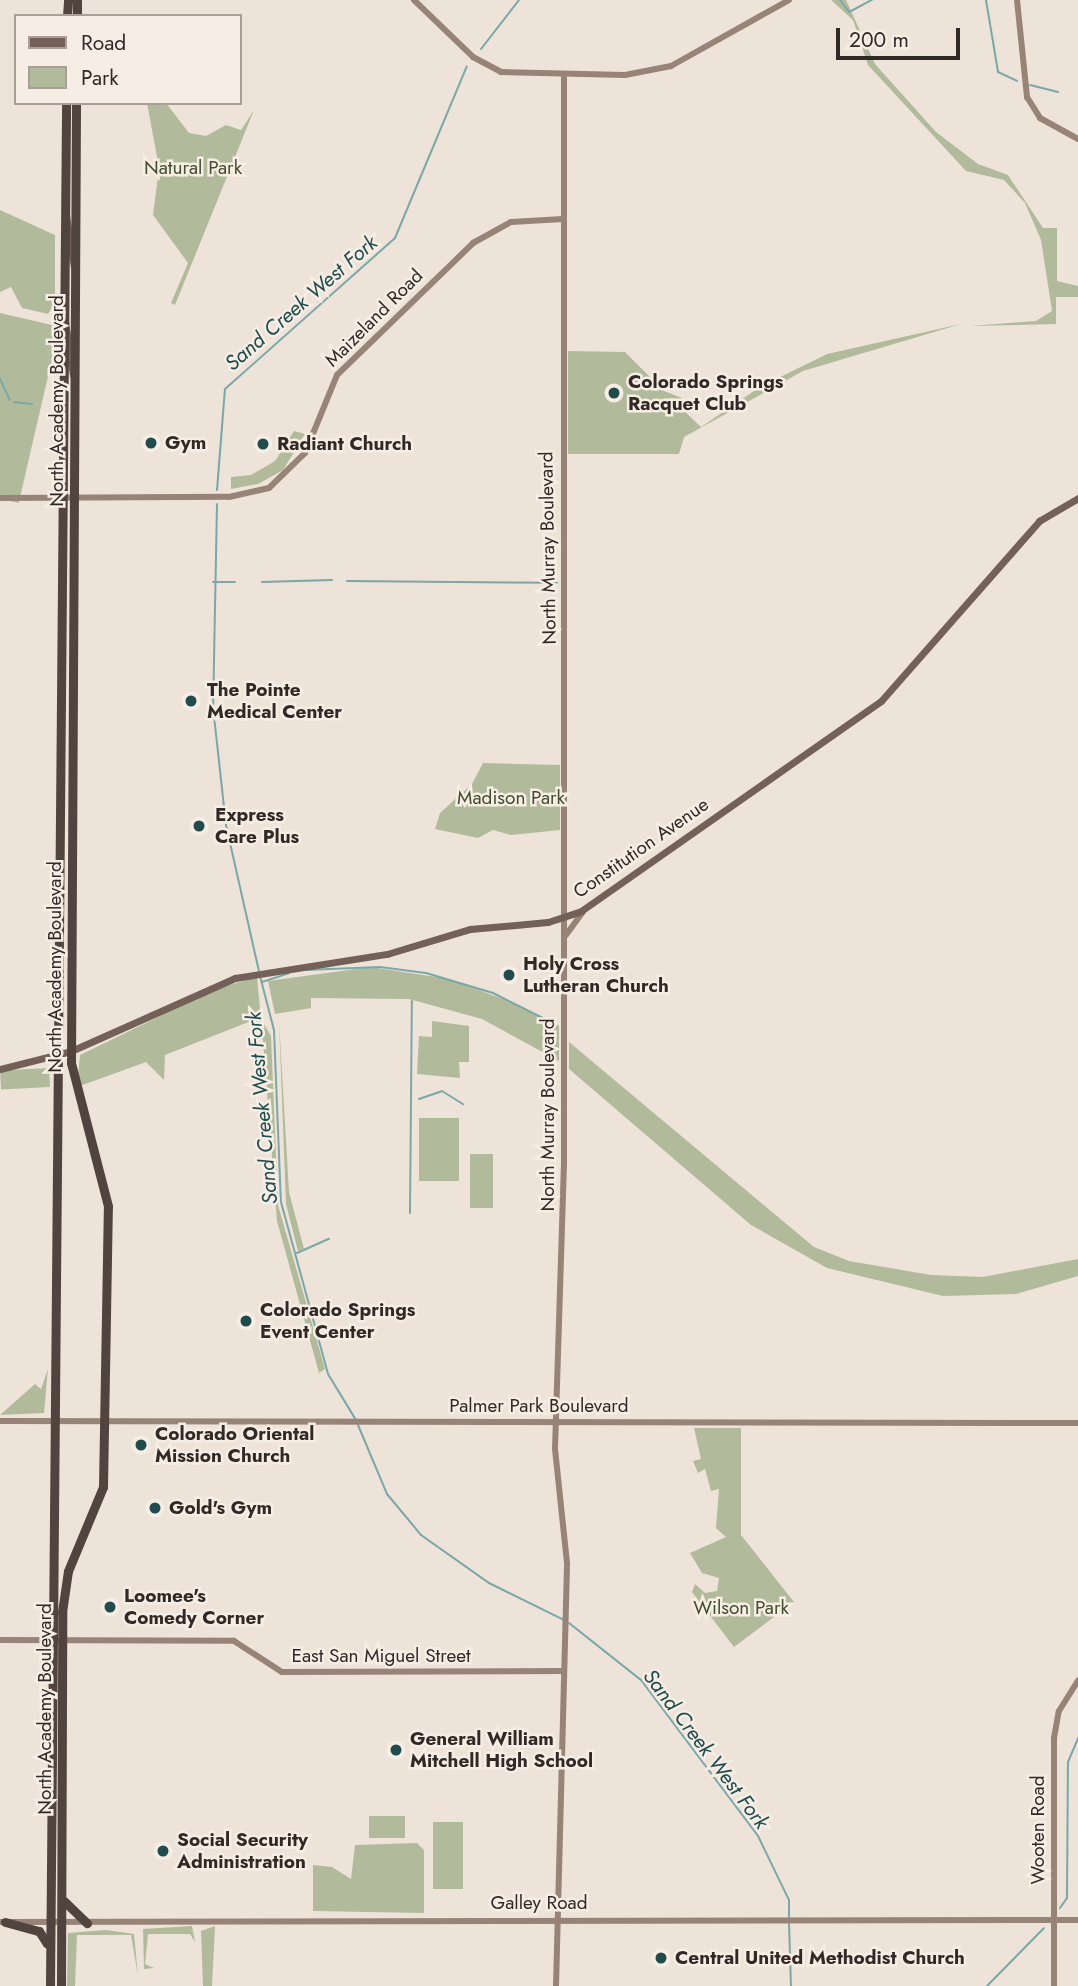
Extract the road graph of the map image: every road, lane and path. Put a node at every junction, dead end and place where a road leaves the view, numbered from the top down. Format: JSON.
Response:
{"nodes":[{"id":1,"x":414,"y":0,"type":"edge"},
{"id":2,"x":789,"y":0,"type":"edge"},
{"id":3,"x":1017,"y":0,"type":"edge"},
{"id":4,"x":564,"y":75,"type":"junction"},
{"id":5,"x":66,"y":105,"type":"edge"},
{"id":6,"x":76,"y":105,"type":"edge"},
{"id":7,"x":1078,"y":139,"type":"edge"},
{"id":8,"x":66,"y":215,"type":"junction"},
{"id":9,"x":563,"y":219,"type":"junction"},
{"id":10,"x":74,"y":267,"type":"junction"},
{"id":11,"x":65,"y":321,"type":"junction"},
{"id":12,"x":73,"y":375,"type":"junction"},
{"id":13,"x":0,"y":498,"type":"edge"},
{"id":14,"x":63,"y":498,"type":"junction"},
{"id":15,"x":74,"y":498,"type":"junction"},
{"id":16,"x":1078,"y":498,"type":"edge"},
{"id":17,"x":61,"y":667,"type":"junction"},
{"id":18,"x":75,"y":726,"type":"junction"},
{"id":19,"x":585,"y":908,"type":"junction"},
{"id":20,"x":565,"y":917,"type":"junction"},
{"id":21,"x":565,"y":937,"type":"junction"},
{"id":22,"x":71,"y":1051,"type":"junction"},
{"id":23,"x":58,"y":1056,"type":"junction"},
{"id":24,"x":0,"y":1069,"type":"edge"},
{"id":25,"x":0,"y":1420,"type":"edge"},
{"id":26,"x":105,"y":1420,"type":"junction"},
{"id":27,"x":55,"y":1421,"type":"junction"},
{"id":28,"x":557,"y":1422,"type":"junction"},
{"id":29,"x":1078,"y":1423,"type":"edge"},
{"id":30,"x":0,"y":1640,"type":"edge"},
{"id":31,"x":58,"y":1641,"type":"junction"},
{"id":32,"x":564,"y":1671,"type":"junction"},
{"id":33,"x":1078,"y":1680,"type":"edge"},
{"id":34,"x":61,"y":1893,"type":"junction"},
{"id":35,"x":556,"y":1919,"type":"junction"},
{"id":36,"x":1054,"y":1919,"type":"junction"},
{"id":37,"x":1078,"y":1920,"type":"edge"},
{"id":38,"x":3,"y":1922,"type":"edge"},
{"id":39,"x":50,"y":1923,"type":"junction"},
{"id":40,"x":62,"y":1923,"type":"junction"},
{"id":41,"x":87,"y":1923,"type":"junction"},
{"id":42,"x":50,"y":1956,"type":"junction"},
{"id":43,"x":50,"y":1986,"type":"edge"},
{"id":44,"x":61,"y":1986,"type":"edge"},
{"id":45,"x":556,"y":1986,"type":"edge"},
{"id":46,"x":1054,"y":1986,"type":"edge"}],
"edges":[{"from":1,"to":4,"type":"main road"},
{"from":2,"to":4,"type":"main road"},
{"from":3,"to":7,"type":"main road"},
{"from":4,"to":9,"type":"main road","name":"North Murray Boulevard"},
{"from":5,"to":8,"type":"highway","name":"North Academy Boulevard"},
{"from":6,"to":10,"type":"highway","name":"North Academy Boulevard"},
{"from":8,"to":10,"type":"main road"},
{"from":8,"to":11,"type":"highway","name":"North Academy Boulevard"},
{"from":9,"to":15,"type":"main road","name":"Maizeland Road"},
{"from":9,"to":20,"type":"main road","name":"North Murray Boulevard"},
{"from":10,"to":12,"type":"highway","name":"North Academy Boulevard"},
{"from":11,"to":12,"type":"main road"},
{"from":11,"to":14,"type":"highway","name":"North Academy Boulevard"},
{"from":12,"to":15,"type":"highway","name":"North Academy Boulevard"},
{"from":13,"to":14,"type":"main road","name":"Maizeland Road"},
{"from":14,"to":15,"type":"main road","name":"Maizeland Road"},
{"from":14,"to":17,"type":"highway","name":"North Academy Boulevard"},
{"from":15,"to":18,"type":"highway","name":"North Academy Boulevard"},
{"from":16,"to":19,"type":"main road","name":"Constitution Avenue"},
{"from":17,"to":18,"type":"highway"},
{"from":17,"to":23,"type":"highway","name":"North Academy Boulevard"},
{"from":18,"to":22,"type":"highway","name":"North Academy Boulevard"},
{"from":19,"to":20,"type":"main road","name":"Constitution Avenue"},
{"from":19,"to":21,"type":"main road"},
{"from":20,"to":21,"type":"main road","name":"North Murray Boulevard"},
{"from":20,"to":22,"type":"main road","name":"Constitution Avenue"},
{"from":21,"to":28,"type":"main road","name":"North Murray Boulevard"},
{"from":22,"to":23,"type":"main road","name":"Constitution Avenue"},
{"from":22,"to":26,"type":"highway","name":"North Academy Boulevard"},
{"from":23,"to":24,"type":"main road","name":"Constitution Avenue"},
{"from":23,"to":27,"type":"highway","name":"North Academy Boulevard"},
{"from":25,"to":27,"type":"main road","name":"Palmer Park Boulevard"},
{"from":26,"to":27,"type":"main road","name":"Palmer Park Boulevard"},
{"from":26,"to":28,"type":"main road","name":"Palmer Park Boulevard"},
{"from":26,"to":31,"type":"highway","name":"North Academy Boulevard"},
{"from":27,"to":31,"type":"highway","name":"North Academy Boulevard"},
{"from":28,"to":29,"type":"main road","name":"Palmer Park Boulevard"},
{"from":28,"to":32,"type":"main road","name":"North Murray Boulevard"},
{"from":30,"to":31,"type":"main road","name":"East San Miguel Street"},
{"from":31,"to":32,"type":"main road","name":"East San Miguel Street"},
{"from":31,"to":34,"type":"highway","name":"North Academy Boulevard"},
{"from":31,"to":39,"type":"highway","name":"North Academy Boulevard"},
{"from":32,"to":35,"type":"main road","name":"North Murray Boulevard"},
{"from":33,"to":36,"type":"main road","name":"Wooten Road"},
{"from":34,"to":40,"type":"highway","name":"North Academy Boulevard"},
{"from":34,"to":41,"type":"highway"},
{"from":35,"to":36,"type":"main road","name":"Galley Road"},
{"from":35,"to":41,"type":"main road","name":"Galley Road"},
{"from":35,"to":45,"type":"main road","name":"North Murray Boulevard"},
{"from":36,"to":37,"type":"main road","name":"Galley Road"},
{"from":36,"to":46,"type":"main road","name":"Wooten Road"},
{"from":38,"to":39,"type":"main road","name":"Galley Road"},
{"from":38,"to":42,"type":"highway"},
{"from":39,"to":40,"type":"main road","name":"Galley Road"},
{"from":39,"to":42,"type":"highway","name":"North Academy Boulevard"},
{"from":40,"to":41,"type":"main road","name":"Galley Road"},
{"from":40,"to":44,"type":"highway","name":"North Academy Boulevard"},
{"from":42,"to":43,"type":"highway","name":"North Academy Boulevard"}]}
